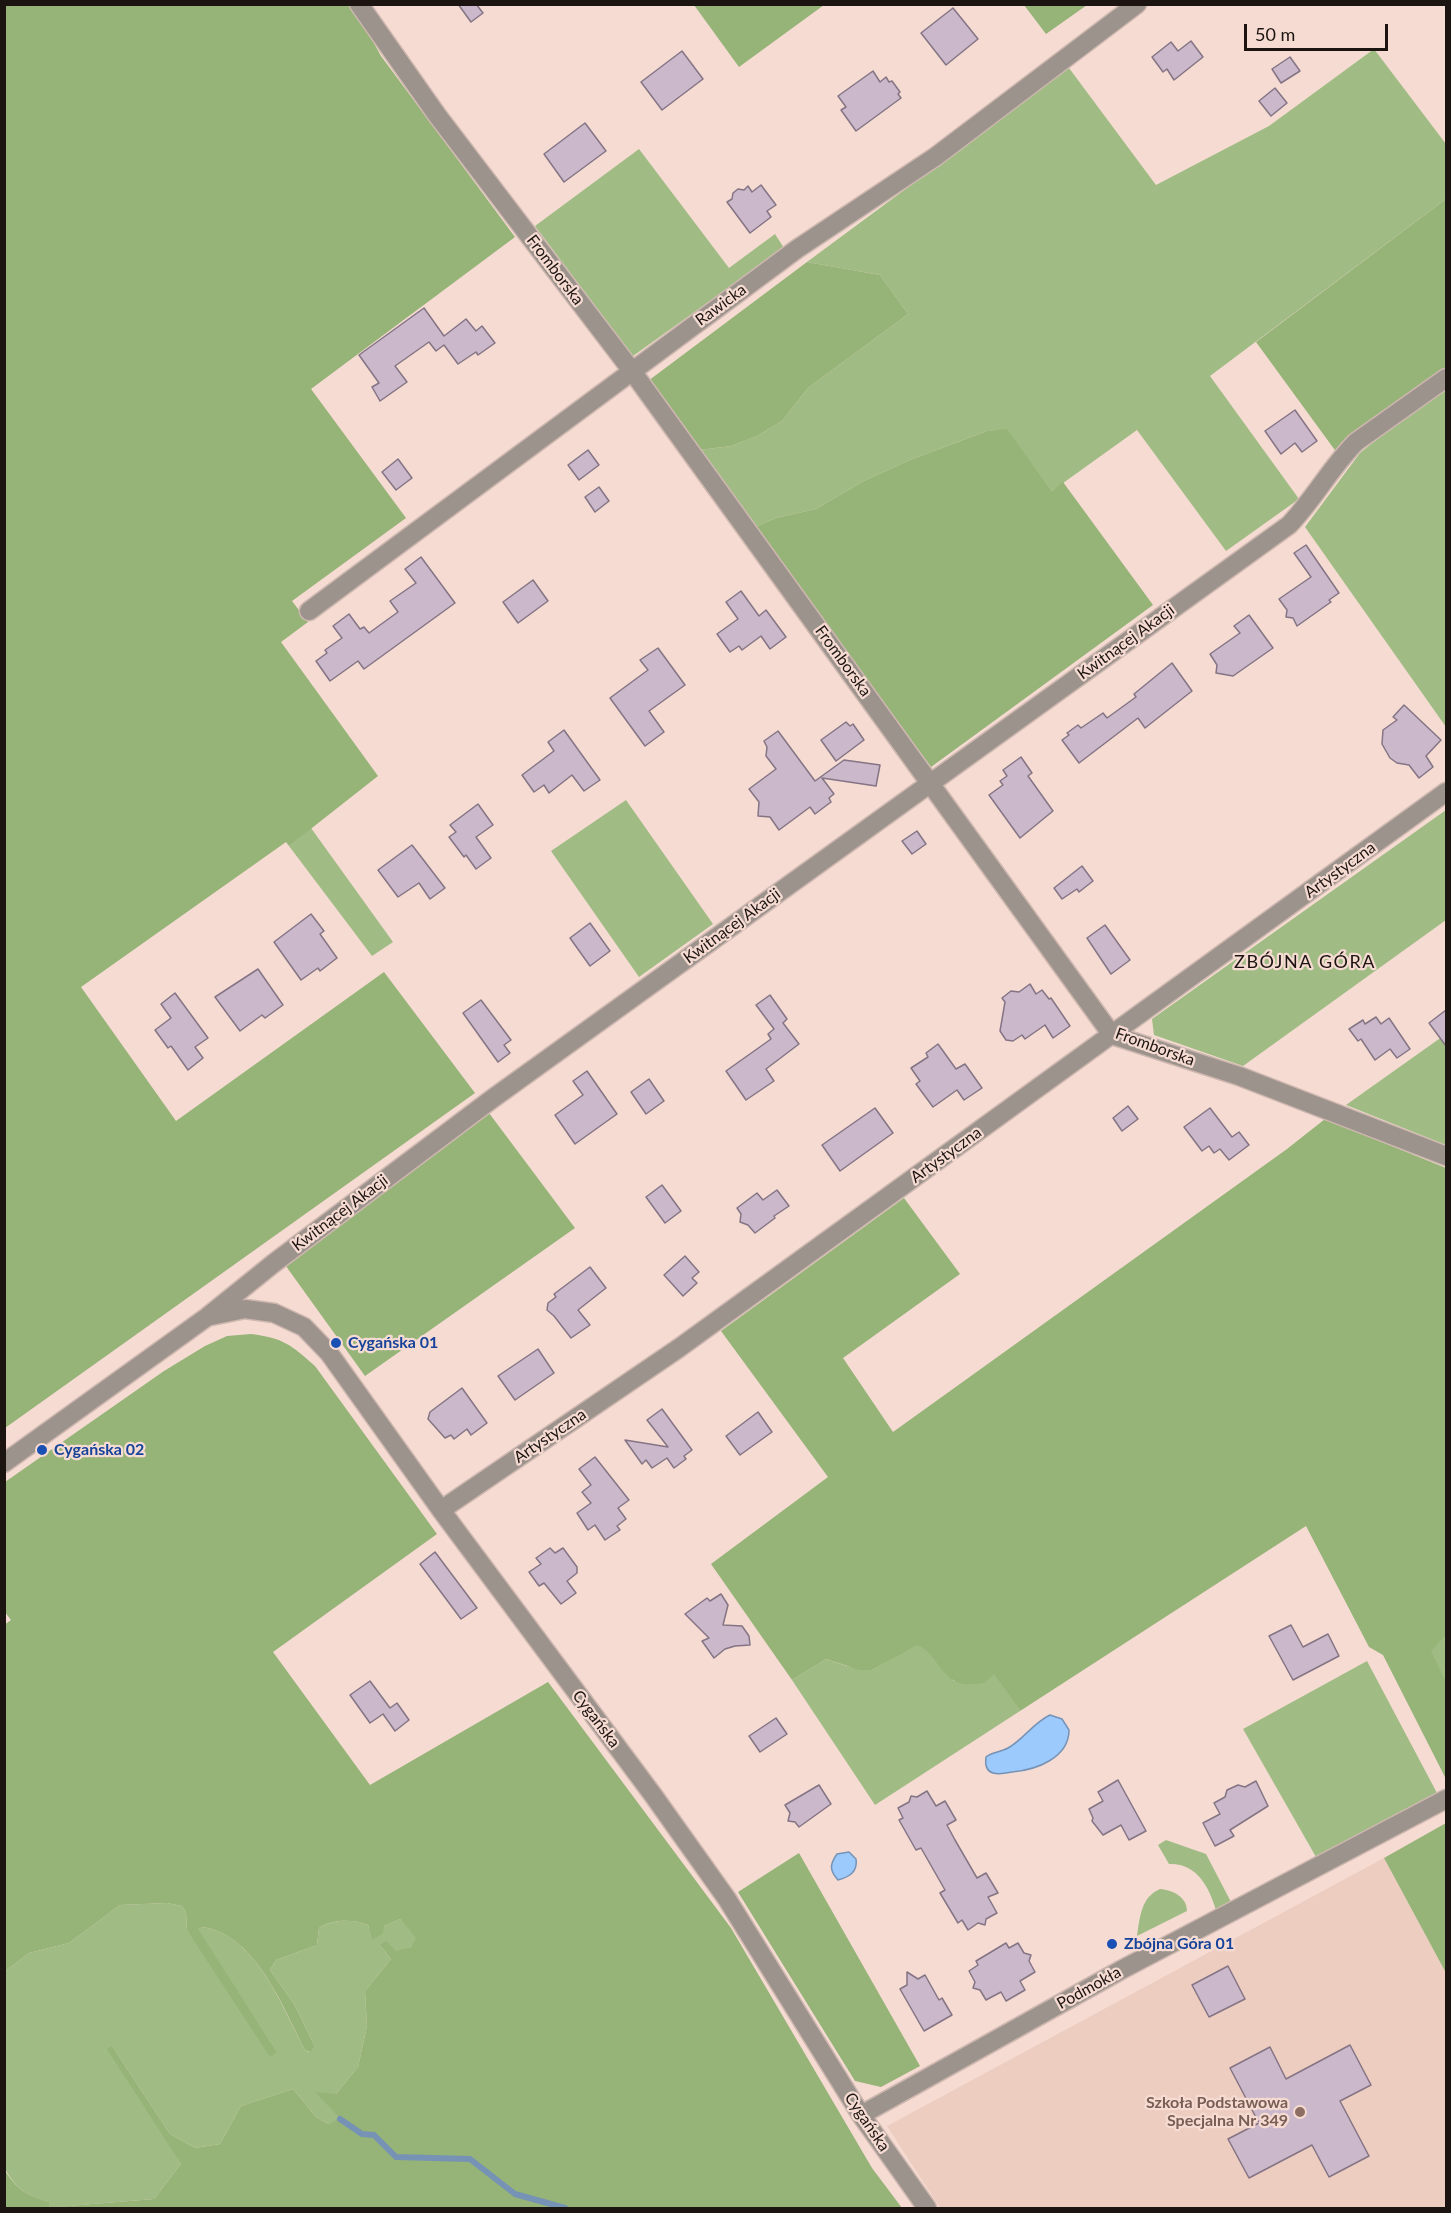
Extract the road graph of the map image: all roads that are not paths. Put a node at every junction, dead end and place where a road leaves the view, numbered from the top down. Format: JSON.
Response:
{"nodes":[{"id":1,"x":358,"y":4,"type":"edge"},
{"id":2,"x":1137,"y":4,"type":"edge"},
{"id":3,"x":632,"y":371,"type":"junction"},
{"id":4,"x":1446,"y":378,"type":"edge"},
{"id":5,"x":309,"y":611,"type":"dead end"},
{"id":6,"x":931,"y":783,"type":"junction"},
{"id":7,"x":1446,"y":792,"type":"edge"},
{"id":8,"x":1112,"y":1035,"type":"junction"},
{"id":9,"x":1446,"y":1156,"type":"edge"},
{"id":10,"x":207,"y":1317,"type":"junction"},
{"id":11,"x":4,"y":1463,"type":"edge"},
{"id":12,"x":441,"y":1510,"type":"junction"},
{"id":13,"x":1446,"y":1799,"type":"edge"},
{"id":14,"x":861,"y":2115,"type":"junction"},
{"id":15,"x":927,"y":2208,"type":"edge"}],
"edges":[{"from":1,"to":3,"type":"street","name":"Fromborska"},
{"from":2,"to":3,"type":"street","name":"Rawicka"},
{"from":3,"to":5,"type":"street","name":"Rawicka"},
{"from":3,"to":6,"type":"street","name":"Fromborska"},
{"from":4,"to":6,"type":"street","name":"Kwitnącej Akacji"},
{"from":6,"to":8,"type":"street","name":"Fromborska"},
{"from":6,"to":10,"type":"street","name":"Kwitnącej Akacji"},
{"from":7,"to":8,"type":"street","name":"Artystyczna"},
{"from":8,"to":9,"type":"street","name":"Fromborska"},
{"from":8,"to":12,"type":"street","name":"Artystyczna"},
{"from":10,"to":11,"type":"street","name":"Kwitnącej Akacji"},
{"from":10,"to":12,"type":"street","name":"Cygańska"},
{"from":12,"to":14,"type":"street","name":"Cygańska"},
{"from":13,"to":14,"type":"street","name":"Podmokła"},
{"from":14,"to":15,"type":"street","name":"Cygańska"}]}
